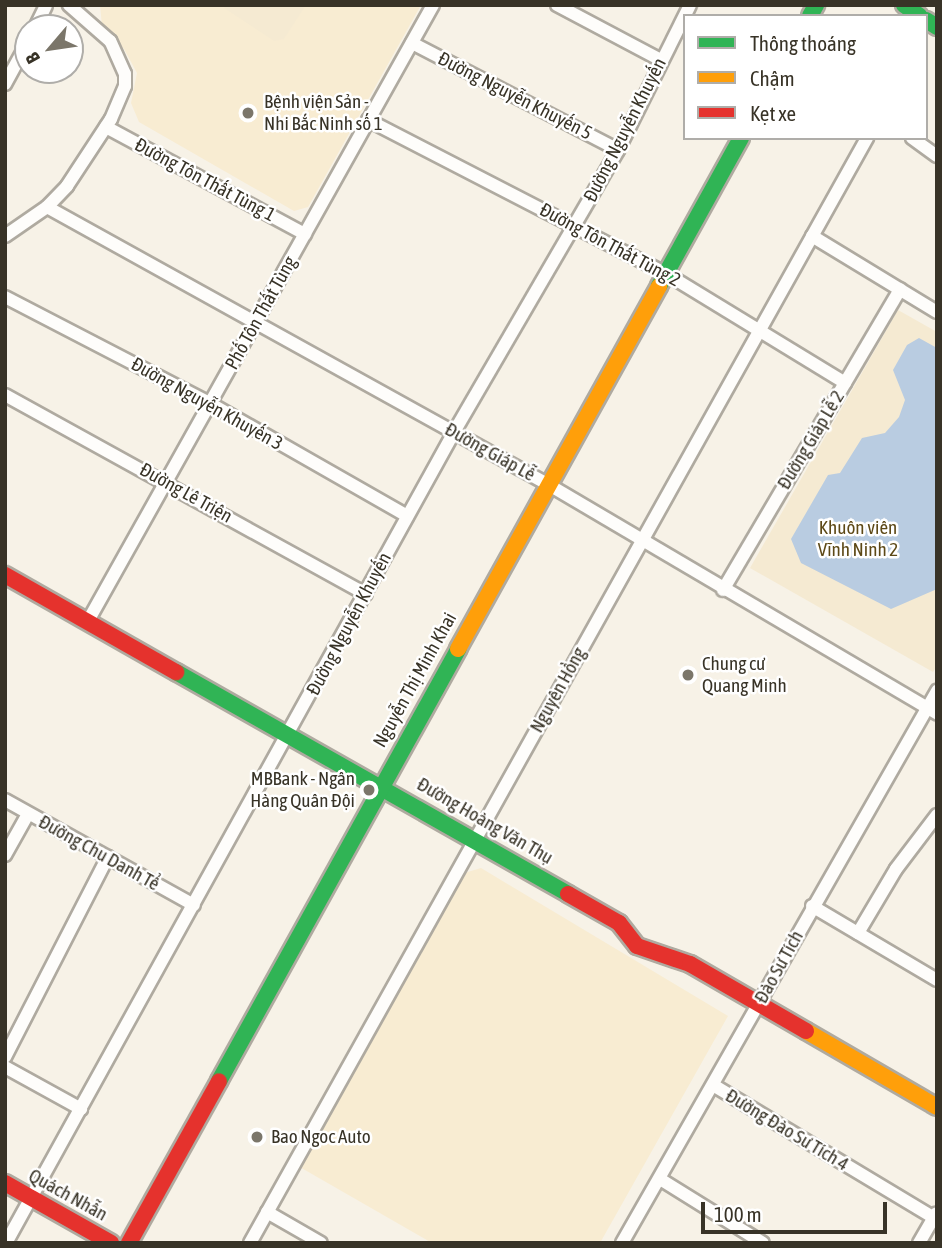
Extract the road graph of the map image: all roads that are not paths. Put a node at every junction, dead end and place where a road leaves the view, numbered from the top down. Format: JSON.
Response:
{"nodes":[{"id":1,"x":69,"y":5,"type":"edge"},
{"id":2,"x":433,"y":5,"type":"edge"},
{"id":3,"x":558,"y":5,"type":"edge"},
{"id":4,"x":683,"y":18,"type":"edge"},
{"id":5,"x":412,"y":43,"type":"junction"},
{"id":6,"x":661,"y":60,"type":"junction"},
{"id":7,"x":14,"y":68,"type":"edge"},
{"id":8,"x":5,"y":84,"type":"edge"},
{"id":9,"x":369,"y":120,"type":"junction"},
{"id":10,"x":106,"y":127,"type":"junction"},
{"id":11,"x":740,"y":140,"type":"edge"},
{"id":12,"x":866,"y":140,"type":"edge"},
{"id":13,"x":915,"y":140,"type":"edge"},
{"id":14,"x":618,"y":150,"type":"junction"},
{"id":15,"x":937,"y":156,"type":"edge"},
{"id":16,"x":47,"y":207,"type":"junction"},
{"id":17,"x":575,"y":225,"type":"junction"},
{"id":18,"x":305,"y":234,"type":"junction"},
{"id":19,"x":5,"y":236,"type":"edge"},
{"id":20,"x":812,"y":236,"type":"junction"},
{"id":21,"x":665,"y":273,"type":"junction"},
{"id":22,"x":900,"y":289,"type":"junction"},
{"id":23,"x":5,"y":297,"type":"edge"},
{"id":24,"x":937,"y":312,"type":"edge"},
{"id":25,"x":255,"y":324,"type":"junction"},
{"id":26,"x":760,"y":329,"type":"junction"},
{"id":27,"x":845,"y":383,"type":"junction"},
{"id":28,"x":5,"y":395,"type":"edge"},
{"id":29,"x":211,"y":404,"type":"junction"},
{"id":30,"x":454,"y":432,"type":"junction"},
{"id":31,"x":167,"y":482,"type":"junction"},
{"id":32,"x":549,"y":485,"type":"junction"},
{"id":33,"x":407,"y":516,"type":"junction"},
{"id":34,"x":640,"y":541,"type":"junction"},
{"id":35,"x":5,"y":575,"type":"edge"},
{"id":36,"x":723,"y":590,"type":"junction"},
{"id":37,"x":366,"y":594,"type":"junction"},
{"id":38,"x":88,"y":621,"type":"junction"},
{"id":39,"x":937,"y":691,"type":"edge"},
{"id":40,"x":932,"y":711,"type":"edge"},
{"id":41,"x":290,"y":734,"type":"junction"},
{"id":42,"x":380,"y":785,"type":"junction"},
{"id":43,"x":5,"y":800,"type":"edge"},
{"id":44,"x":28,"y":814,"type":"junction"},
{"id":45,"x":937,"y":816,"type":"edge"},
{"id":46,"x":475,"y":840,"type":"junction"},
{"id":47,"x":5,"y":855,"type":"edge"},
{"id":48,"x":108,"y":857,"type":"junction"},
{"id":49,"x":194,"y":905,"type":"junction"},
{"id":50,"x":813,"y":906,"type":"junction"},
{"id":51,"x":858,"y":933,"type":"junction"},
{"id":52,"x":937,"y":979,"type":"edge"},
{"id":53,"x":759,"y":1004,"type":"junction"},
{"id":54,"x":5,"y":1057,"type":"edge"},
{"id":55,"x":5,"y":1067,"type":"edge"},
{"id":56,"x":713,"y":1085,"type":"junction"},
{"id":57,"x":937,"y":1107,"type":"edge"},
{"id":58,"x":80,"y":1110,"type":"junction"},
{"id":59,"x":660,"y":1179,"type":"junction"},
{"id":60,"x":5,"y":1183,"type":"edge"},
{"id":61,"x":33,"y":1199,"type":"junction"},
{"id":62,"x":267,"y":1212,"type":"junction"},
{"id":63,"x":935,"y":1214,"type":"edge"},
{"id":64,"x":6,"y":1243,"type":"edge"},
{"id":65,"x":111,"y":1243,"type":"edge"},
{"id":66,"x":129,"y":1243,"type":"edge"},
{"id":67,"x":250,"y":1243,"type":"edge"},
{"id":68,"x":321,"y":1243,"type":"edge"},
{"id":69,"x":622,"y":1243,"type":"edge"},
{"id":70,"x":763,"y":1243,"type":"edge"},
{"id":71,"x":919,"y":1243,"type":"edge"}],
"edges":[{"from":1,"to":10,"type":"street"},
{"from":2,"to":5,"type":"street","name":"Phố Tôn Thất Tùng"},
{"from":3,"to":6,"type":"street"},
{"from":4,"to":6,"type":"street","name":"Đường Nguyễn Khuyến"},
{"from":5,"to":9,"type":"street","name":"Phố Tôn Thất Tùng"},
{"from":5,"to":14,"type":"street","name":"Đường Nguyễn Khuyến 5"},
{"from":6,"to":14,"type":"street","name":"Đường Nguyễn Khuyến"},
{"from":7,"to":8,"type":"street"},
{"from":9,"to":17,"type":"street","name":"Đường Tôn Thất Tùng 2"},
{"from":9,"to":18,"type":"street","name":"Phố Tôn Thất Tùng"},
{"from":10,"to":16,"type":"street"},
{"from":10,"to":18,"type":"street","name":"Đường Tôn Thất Tùng 1"},
{"from":11,"to":21,"type":"main road","name":"Nguyễn Thị Minh Khai"},
{"from":12,"to":20,"type":"street","name":"Nguyên Hồng"},
{"from":13,"to":15,"type":"street"},
{"from":14,"to":17,"type":"street","name":"Đường Nguyễn Khuyến"},
{"from":16,"to":19,"type":"street"},
{"from":16,"to":25,"type":"street","name":"Đường Giáp Lễ"},
{"from":17,"to":21,"type":"street","name":"Đường Tôn Thất Tùng 2"},
{"from":17,"to":30,"type":"street","name":"Đường Nguyễn Khuyến"},
{"from":18,"to":25,"type":"street","name":"Phố Tôn Thất Tùng"},
{"from":20,"to":22,"type":"street"},
{"from":20,"to":26,"type":"street","name":"Nguyên Hồng"},
{"from":21,"to":26,"type":"street","name":"Đường Tôn Thất Tùng 2"},
{"from":21,"to":32,"type":"main road","name":"Nguyễn Thị Minh Khai"},
{"from":22,"to":24,"type":"street"},
{"from":22,"to":27,"type":"street","name":"Đường Giáp Lễ 2"},
{"from":23,"to":29,"type":"street","name":"Đường Nguyễn Khuyến 3"},
{"from":25,"to":29,"type":"street","name":"Phố Tôn Thất Tùng"},
{"from":25,"to":30,"type":"street","name":"Đường Giáp Lễ"},
{"from":26,"to":27,"type":"street","name":"Đường Tôn Thất Tùng 2"},
{"from":26,"to":34,"type":"street","name":"Nguyên Hồng"},
{"from":27,"to":36,"type":"street","name":"Đường Giáp Lễ 2"},
{"from":28,"to":31,"type":"street","name":"Đường Lê Triện"},
{"from":29,"to":31,"type":"street","name":"Phố Tôn Thất Tùng"},
{"from":29,"to":33,"type":"street","name":"Đường Nguyễn Khuyến 3"},
{"from":30,"to":32,"type":"street","name":"Đường Giáp Lễ"},
{"from":30,"to":33,"type":"street","name":"Đường Nguyễn Khuyến"},
{"from":31,"to":37,"type":"street","name":"Đường Lê Triện"},
{"from":31,"to":38,"type":"street","name":"Phố Tôn Thất Tùng"},
{"from":32,"to":34,"type":"street","name":"Đường Giáp Lễ"},
{"from":32,"to":42,"type":"main road","name":"Nguyễn Thị Minh Khai"},
{"from":33,"to":37,"type":"street","name":"Đường Nguyễn Khuyến"},
{"from":34,"to":36,"type":"street","name":"Đường Giáp Lễ"},
{"from":34,"to":46,"type":"street","name":"Nguyên Hồng"},
{"from":35,"to":38,"type":"main road","name":"Đường Hoàng Văn Thụ"},
{"from":36,"to":40,"type":"street","name":"Đường Giáp Lễ"},
{"from":37,"to":41,"type":"street","name":"Đường Nguyễn Khuyến"},
{"from":38,"to":41,"type":"main road","name":"Đường Hoàng Văn Thụ"},
{"from":39,"to":40,"type":"street","name":"Đào Sư Tích"},
{"from":40,"to":50,"type":"street","name":"Đào Sư Tích"},
{"from":41,"to":42,"type":"main road","name":"Đường Hoàng Văn Thụ"},
{"from":41,"to":49,"type":"street","name":"Đường Nguyễn Khuyến"},
{"from":42,"to":46,"type":"main road","name":"Đường Hoàng Văn Thụ"},
{"from":42,"to":66,"type":"main road","name":"Nguyễn Thị Minh Khai"},
{"from":43,"to":44,"type":"street","name":"Đường Chu Danh Tể"},
{"from":44,"to":47,"type":"street"},
{"from":44,"to":48,"type":"street","name":"Đường Chu Danh Tể"},
{"from":45,"to":51,"type":"street"},
{"from":46,"to":53,"type":"main road","name":"Đường Hoàng Văn Thụ"},
{"from":46,"to":62,"type":"street","name":"Nguyên Hồng"},
{"from":48,"to":49,"type":"street","name":"Đường Chu Danh Tể"},
{"from":48,"to":54,"type":"street"},
{"from":49,"to":58,"type":"street","name":"Đường Nguyễn Khuyến"},
{"from":50,"to":51,"type":"street"},
{"from":50,"to":53,"type":"street","name":"Đào Sư Tích"},
{"from":51,"to":52,"type":"street"},
{"from":53,"to":56,"type":"street","name":"Đào Sư Tích"},
{"from":53,"to":57,"type":"main road","name":"Đường Hoàng Văn Thụ"},
{"from":55,"to":58,"type":"street"},
{"from":56,"to":59,"type":"street","name":"Đào Sư Tích"},
{"from":56,"to":63,"type":"street","name":"Đường Đào Sư Tích 4"},
{"from":58,"to":61,"type":"street","name":"Đường Nguyễn Khuyến"},
{"from":59,"to":69,"type":"street","name":"Đào Sư Tích"},
{"from":59,"to":70,"type":"street"},
{"from":60,"to":61,"type":"main road","name":"Quách Nhẫn"},
{"from":61,"to":64,"type":"street","name":"Đường Nguyễn Khuyến"},
{"from":61,"to":65,"type":"main road","name":"Quách Nhẫn"},
{"from":62,"to":67,"type":"street","name":"Nguyên Hồng"},
{"from":62,"to":68,"type":"street"},
{"from":63,"to":71,"type":"street"}]}
